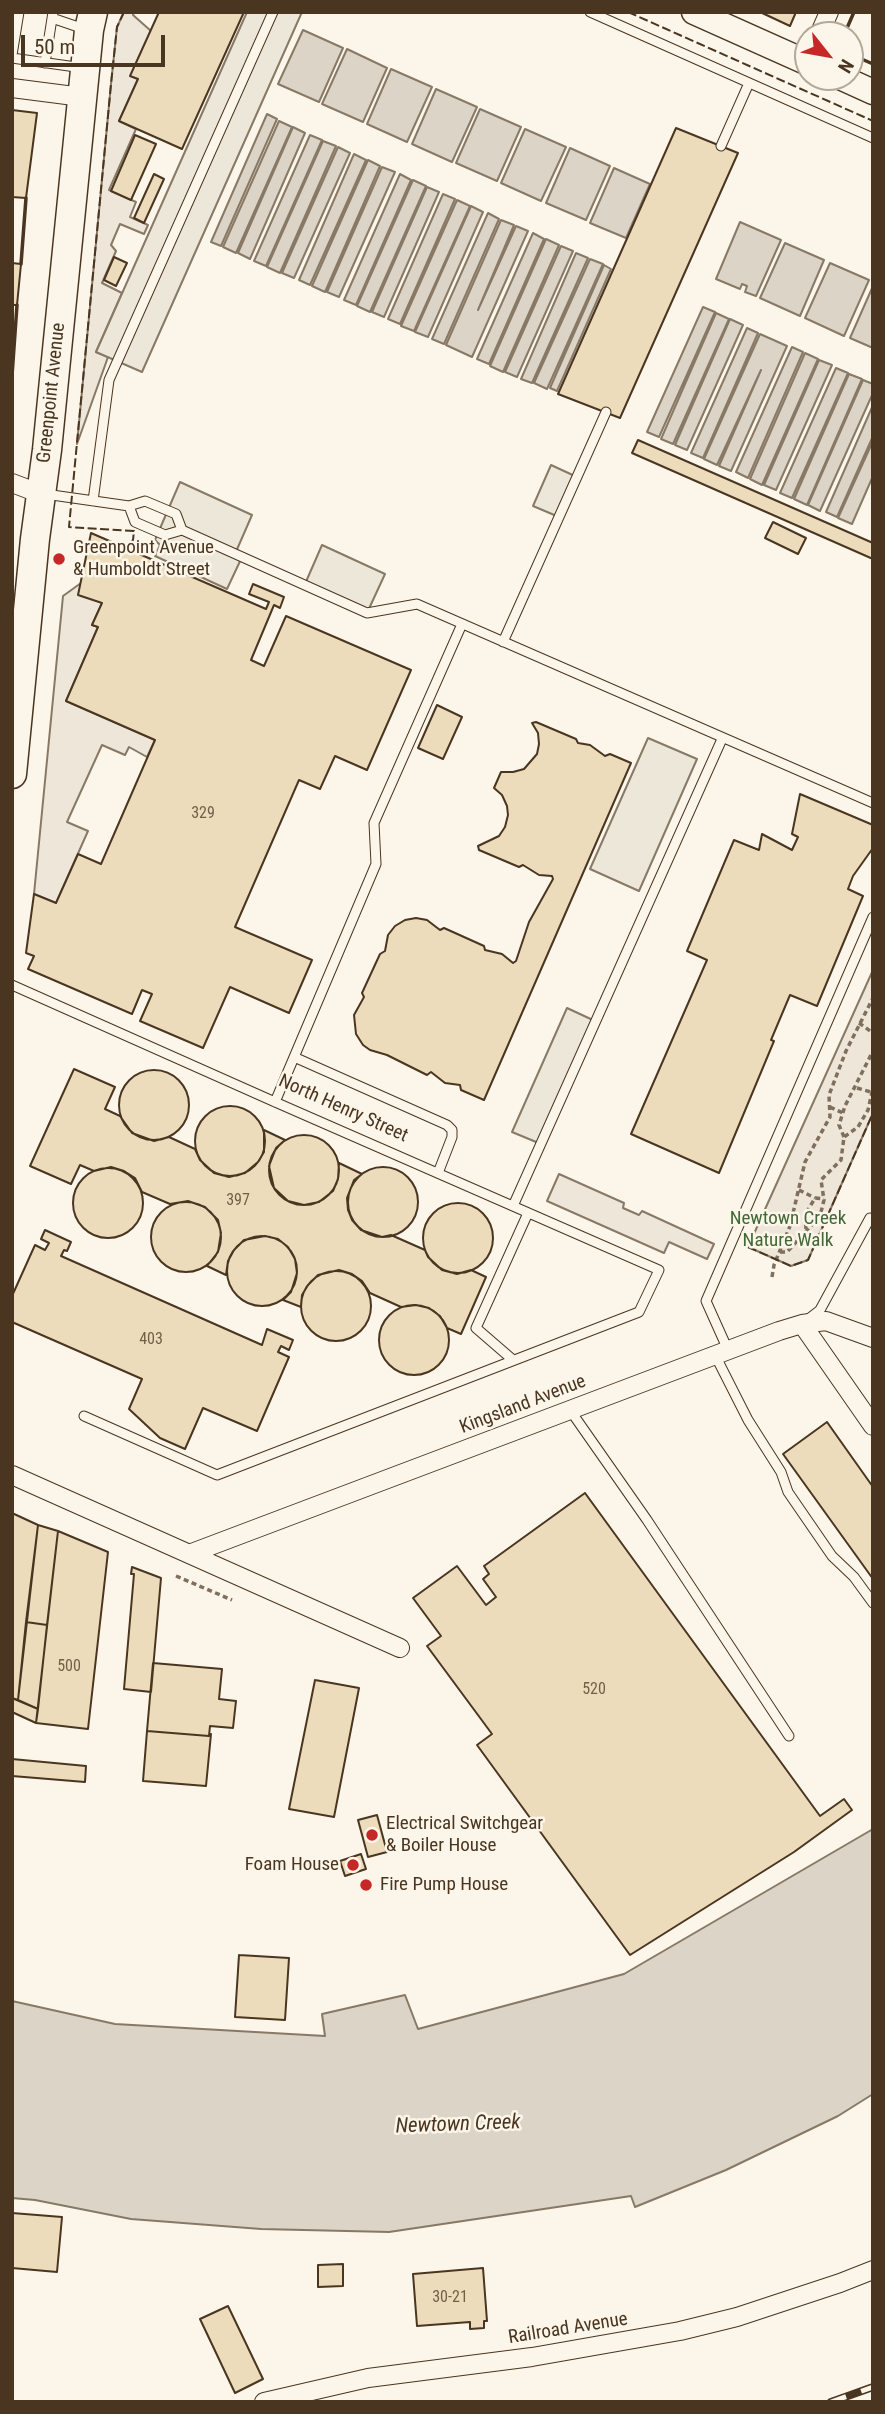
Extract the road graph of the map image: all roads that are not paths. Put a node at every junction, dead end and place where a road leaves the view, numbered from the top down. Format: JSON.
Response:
{"nodes":[{"id":1,"x":19,"y":12,"type":"edge"},
{"id":2,"x":28,"y":12,"type":"edge"},
{"id":3,"x":273,"y":12,"type":"edge"},
{"id":4,"x":590,"y":12,"type":"edge"},
{"id":5,"x":694,"y":12,"type":"edge"},
{"id":6,"x":52,"y":15,"type":"edge"},
{"id":7,"x":91,"y":21,"type":"edge"},
{"id":8,"x":14,"y":27,"type":"edge"},
{"id":9,"x":794,"y":55,"type":"edge"},
{"id":10,"x":12,"y":57,"type":"edge"},
{"id":11,"x":45,"y":63,"type":"junction"},
{"id":12,"x":85,"y":68,"type":"junction"},
{"id":13,"x":749,"y":83,"type":"junction"},
{"id":14,"x":12,"y":88,"type":"edge"},
{"id":15,"x":82,"y":97,"type":"junction"},
{"id":16,"x":873,"y":138,"type":"edge"},
{"id":17,"x":721,"y":146,"type":"dead end"},
{"id":18,"x":606,"y":412,"type":"dead end"},
{"id":19,"x":12,"y":483,"type":"edge"},
{"id":20,"x":41,"y":494,"type":"junction"},
{"id":21,"x":93,"y":501,"type":"junction"},
{"id":22,"x":130,"y":506,"type":"junction"},
{"id":23,"x":182,"y":530,"type":"junction"},
{"id":24,"x":462,"y":624,"type":"junction"},
{"id":25,"x":503,"y":642,"type":"junction"},
{"id":26,"x":14,"y":730,"type":"edge"},
{"id":27,"x":722,"y":739,"type":"junction"},
{"id":28,"x":12,"y":774,"type":"edge"},
{"id":29,"x":873,"y":803,"type":"edge"},
{"id":30,"x":873,"y":917,"type":"edge"},
{"id":31,"x":12,"y":985,"type":"edge"},
{"id":32,"x":294,"y":1057,"type":"junction"},
{"id":33,"x":275,"y":1102,"type":"junction"},
{"id":34,"x":438,"y":1173,"type":"junction"},
{"id":35,"x":513,"y":1206,"type":"junction"},
{"id":36,"x":528,"y":1213,"type":"junction"},
{"id":37,"x":872,"y":1216,"type":"edge"},
{"id":38,"x":802,"y":1324,"type":"junction"},
{"id":39,"x":873,"y":1338,"type":"edge"},
{"id":40,"x":722,"y":1352,"type":"junction"},
{"id":41,"x":513,"y":1360,"type":"junction"},
{"id":42,"x":570,"y":1410,"type":"junction"},
{"id":43,"x":84,"y":1416,"type":"dead end"},
{"id":44,"x":873,"y":1426,"type":"edge"},
{"id":45,"x":12,"y":1475,"type":"edge"},
{"id":46,"x":189,"y":1554,"type":"junction"},
{"id":47,"x":873,"y":1603,"type":"edge"},
{"id":48,"x":400,"y":1648,"type":"dead end"},
{"id":49,"x":789,"y":1736,"type":"dead end"},
{"id":50,"x":873,"y":2270,"type":"edge"},
{"id":51,"x":264,"y":2402,"type":"edge"}],
"edges":[{"from":1,"to":8,"type":"lane"},
{"from":2,"to":8,"type":"lane"},
{"from":3,"to":21,"type":"lane"},
{"from":4,"to":13,"type":"lane"},
{"from":5,"to":9,"type":"street"},
{"from":6,"to":7,"type":"lane"},
{"from":6,"to":11,"type":"lane"},
{"from":7,"to":12,"type":"main road","name":"Greenpoint Avenue"},
{"from":8,"to":10,"type":"lane"},
{"from":10,"to":11,"type":"lane"},
{"from":11,"to":12,"type":"lane"},
{"from":12,"to":15,"type":"main road","name":"Greenpoint Avenue"},
{"from":13,"to":16,"type":"lane"},
{"from":13,"to":17,"type":"lane"},
{"from":14,"to":15,"type":"street"},
{"from":15,"to":20,"type":"main road","name":"Greenpoint Avenue"},
{"from":18,"to":25,"type":"lane"},
{"from":19,"to":20,"type":"street"},
{"from":20,"to":21,"type":"lane"},
{"from":20,"to":26,"type":"main road","name":"Greenpoint Avenue"},
{"from":21,"to":22,"type":"lane"},
{"from":22,"to":23,"type":"lane"},
{"from":22,"to":23,"type":"lane"},
{"from":23,"to":24,"type":"lane"},
{"from":24,"to":25,"type":"lane"},
{"from":24,"to":32,"type":"lane"},
{"from":25,"to":27,"type":"lane"},
{"from":26,"to":28,"type":"main road","name":"Greenpoint Avenue"},
{"from":27,"to":29,"type":"lane"},
{"from":27,"to":35,"type":"lane"},
{"from":30,"to":40,"type":"lane"},
{"from":31,"to":33,"type":"lane","name":"North Henry Street"},
{"from":32,"to":33,"type":"lane"},
{"from":32,"to":34,"type":"lane"},
{"from":33,"to":34,"type":"lane","name":"North Henry Street"},
{"from":34,"to":35,"type":"lane","name":"North Henry Street"},
{"from":35,"to":36,"type":"lane","name":"North Henry Street"},
{"from":36,"to":41,"type":"lane"},
{"from":36,"to":41,"type":"lane","name":"North Henry Street"},
{"from":37,"to":38,"type":"lane"},
{"from":38,"to":39,"type":"street","name":"Kingsland Avenue"},
{"from":38,"to":40,"type":"street","name":"Kingsland Avenue"},
{"from":38,"to":44,"type":"street"},
{"from":40,"to":42,"type":"street","name":"Kingsland Avenue"},
{"from":40,"to":47,"type":"lane"},
{"from":41,"to":43,"type":"lane"},
{"from":42,"to":46,"type":"street","name":"Kingsland Avenue"},
{"from":42,"to":49,"type":"lane"},
{"from":45,"to":46,"type":"street"},
{"from":46,"to":48,"type":"street"},
{"from":50,"to":51,"type":"street","name":"Railroad Avenue"}]}
